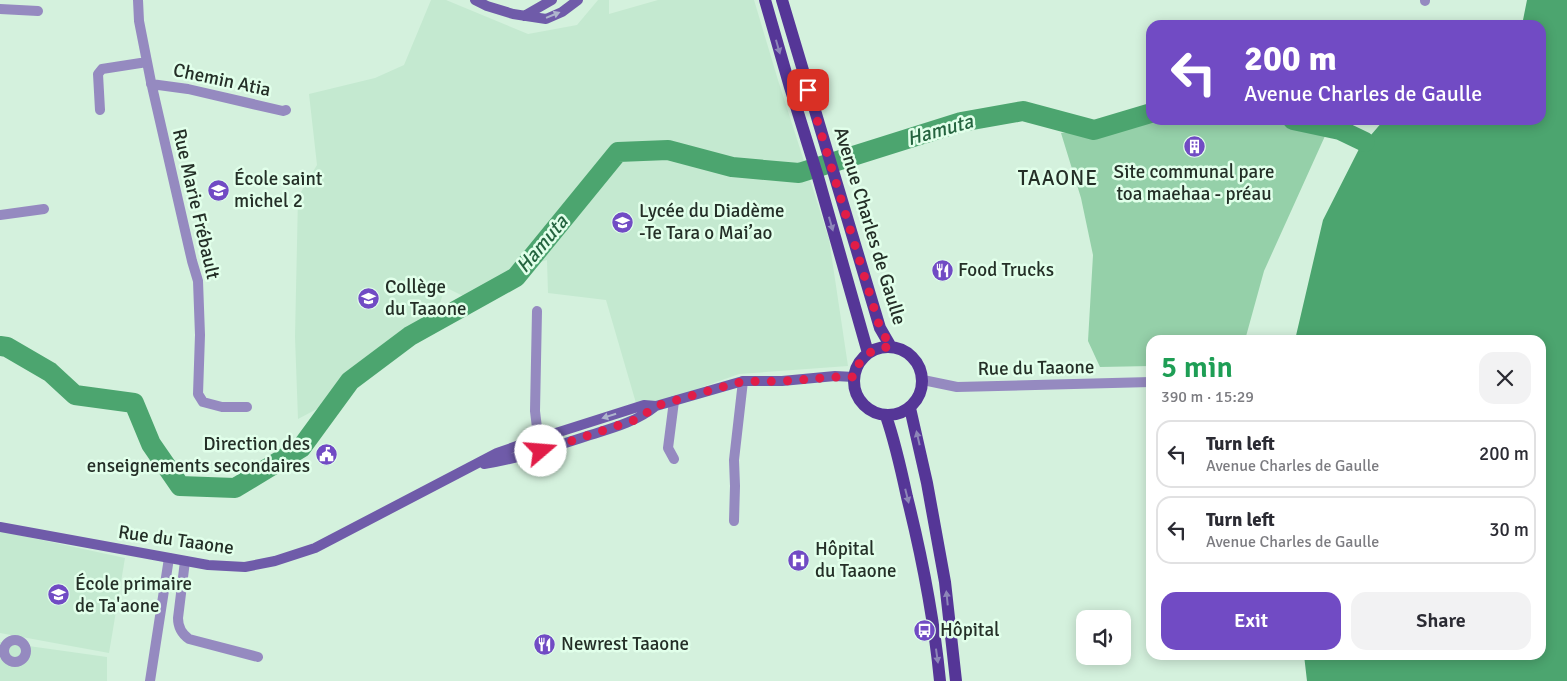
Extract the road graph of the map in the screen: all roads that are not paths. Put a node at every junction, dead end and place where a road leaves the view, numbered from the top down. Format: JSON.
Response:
{"nodes":[{"id":1,"x":138,"y":0,"type":"edge"},
{"id":2,"x":474,"y":0,"type":"edge"},
{"id":3,"x":552,"y":0,"type":"edge"},
{"id":4,"x":578,"y":0,"type":"edge"},
{"id":5,"x":765,"y":0,"type":"edge"},
{"id":6,"x":782,"y":0,"type":"edge"},
{"id":7,"x":0,"y":9,"type":"edge"},
{"id":8,"x":38,"y":12,"type":"dead end"},
{"id":9,"x":524,"y":16,"type":"junction"},
{"id":10,"x":147,"y":62,"type":"junction"},
{"id":11,"x":151,"y":84,"type":"junction"},
{"id":12,"x":100,"y":110,"type":"dead end"},
{"id":13,"x":286,"y":110,"type":"dead end"},
{"id":14,"x":44,"y":209,"type":"dead end"},
{"id":15,"x":0,"y":215,"type":"edge"},
{"id":16,"x":537,"y":311,"type":"dead end"},
{"id":17,"x":891,"y":347,"type":"junction"},
{"id":18,"x":868,"y":353,"type":"junction"},
{"id":19,"x":854,"y":377,"type":"junction"},
{"id":20,"x":923,"y":380,"type":"junction"},
{"id":21,"x":743,"y":382,"type":"junction"},
{"id":22,"x":1146,"y":382,"type":"edge"},
{"id":23,"x":674,"y":401,"type":"junction"},
{"id":24,"x":656,"y":406,"type":"junction"},
{"id":25,"x":247,"y":407,"type":"dead end"},
{"id":26,"x":910,"y":408,"type":"junction"},
{"id":27,"x":886,"y":416,"type":"junction"},
{"id":28,"x":538,"y":439,"type":"junction"},
{"id":29,"x":541,"y":451,"type":"junction"},
{"id":30,"x":674,"y":459,"type":"dead end"},
{"id":31,"x":476,"y":465,"type":"junction"},
{"id":32,"x":734,"y":521,"type":"dead end"},
{"id":33,"x":0,"y":527,"type":"edge"},
{"id":34,"x":169,"y":558,"type":"junction"},
{"id":35,"x":185,"y":561,"type":"junction"},
{"id":36,"x":258,"y":657,"type":"dead end"},
{"id":37,"x":150,"y":681,"type":"edge"},
{"id":38,"x":940,"y":681,"type":"edge"},
{"id":39,"x":956,"y":681,"type":"edge"}],
"edges":[{"from":1,"to":10,"type":"street","name":"Rue Marie Frébault"},
{"from":2,"to":9,"type":"main road"},
{"from":3,"to":9,"type":"main road"},
{"from":9,"to":4,"type":"main road","one_way":true},
{"from":5,"to":18,"type":"main road","name":"Avenue Charles de Gaulle","one_way":true},
{"from":6,"to":17,"type":"main road","name":"Avenue Charles de Gaulle"},
{"from":7,"to":8,"type":"street"},
{"from":10,"to":11,"type":"street","name":"Rue Marie Frébault"},
{"from":10,"to":12,"type":"street"},
{"from":11,"to":13,"type":"street","name":"Chemin Atia"},
{"from":11,"to":25,"type":"street","name":"Rue Marie Frébault"},
{"from":14,"to":15,"type":"street"},
{"from":16,"to":28,"type":"street"},
{"from":17,"to":18,"type":"main road","name":"Avenue Charles de Gaulle"},
{"from":17,"to":20,"type":"main road","name":"Avenue Charles de Gaulle"},
{"from":18,"to":19,"type":"main road"},
{"from":19,"to":21,"type":"main road","name":"Rue du Taaone"},
{"from":19,"to":27,"type":"main road"},
{"from":20,"to":22,"type":"street","name":"Rue du Taaone"},
{"from":20,"to":26,"type":"main road"},
{"from":21,"to":23,"type":"main road","name":"Rue du Taaone"},
{"from":21,"to":32,"type":"street"},
{"from":23,"to":24,"type":"main road","name":"Rue du Taaone"},
{"from":23,"to":30,"type":"street"},
{"from":24,"to":28,"type":"main road","name":"Rue du Taaone","one_way":true},
{"from":24,"to":29,"type":"main road","name":"Rue du Taaone"},
{"from":26,"to":27,"type":"main road"},
{"from":39,"to":26,"type":"main road","one_way":true},
{"from":27,"to":38,"type":"main road","one_way":true},
{"from":28,"to":29,"type":"street"},
{"from":28,"to":31,"type":"main road","name":"Rue du Taaone"},
{"from":29,"to":31,"type":"main road","name":"Rue du Taaone"},
{"from":31,"to":35,"type":"main road","name":"Rue du Taaone"},
{"from":33,"to":34,"type":"main road","name":"Rue du Taaone"},
{"from":34,"to":35,"type":"main road","name":"Rue du Taaone"},
{"from":34,"to":37,"type":"street"},
{"from":35,"to":36,"type":"street"}]}
